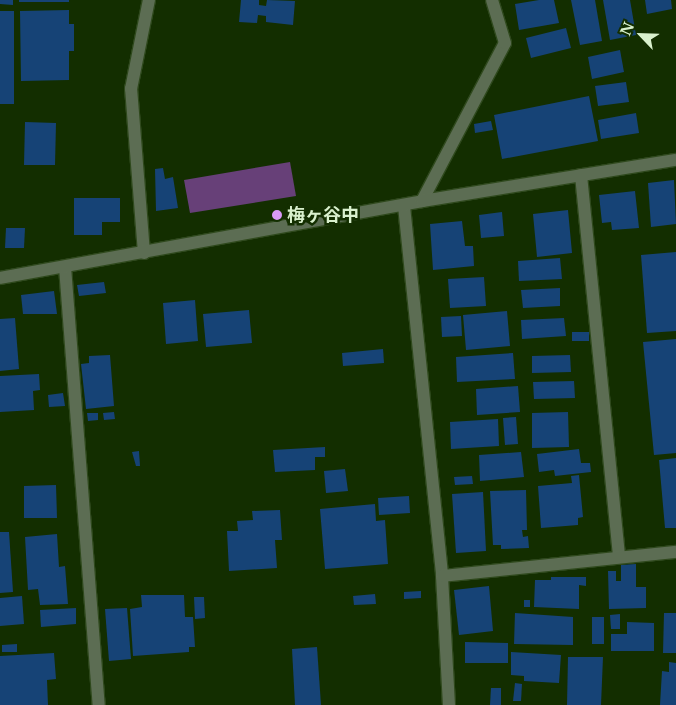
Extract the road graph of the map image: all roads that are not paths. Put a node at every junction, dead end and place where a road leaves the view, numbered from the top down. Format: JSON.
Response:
{"nodes":[{"id":1,"x":149,"y":0,"type":"edge"},
{"id":2,"x":492,"y":0,"type":"edge"},
{"id":3,"x":676,"y":160,"type":"edge"},
{"id":4,"x":581,"y":175,"type":"junction"},
{"id":5,"x":422,"y":201,"type":"junction"},
{"id":6,"x":404,"y":206,"type":"junction"},
{"id":7,"x":144,"y":253,"type":"junction"},
{"id":8,"x":65,"y":267,"type":"junction"},
{"id":9,"x":0,"y":278,"type":"edge"},
{"id":10,"x":676,"y":552,"type":"edge"},
{"id":11,"x":619,"y":558,"type":"junction"},
{"id":12,"x":442,"y":576,"type":"junction"},
{"id":13,"x":100,"y":705,"type":"edge"},
{"id":14,"x":449,"y":705,"type":"edge"}],
"edges":[{"from":1,"to":7,"type":"street"},
{"from":2,"to":5,"type":"street"},
{"from":3,"to":4,"type":"street"},
{"from":4,"to":5,"type":"street"},
{"from":4,"to":11,"type":"street"},
{"from":5,"to":6,"type":"street"},
{"from":6,"to":7,"type":"street"},
{"from":6,"to":12,"type":"street"},
{"from":7,"to":8,"type":"street"},
{"from":8,"to":9,"type":"street"},
{"from":8,"to":13,"type":"street"},
{"from":10,"to":11,"type":"street"},
{"from":11,"to":12,"type":"street"},
{"from":12,"to":14,"type":"street"}]}
